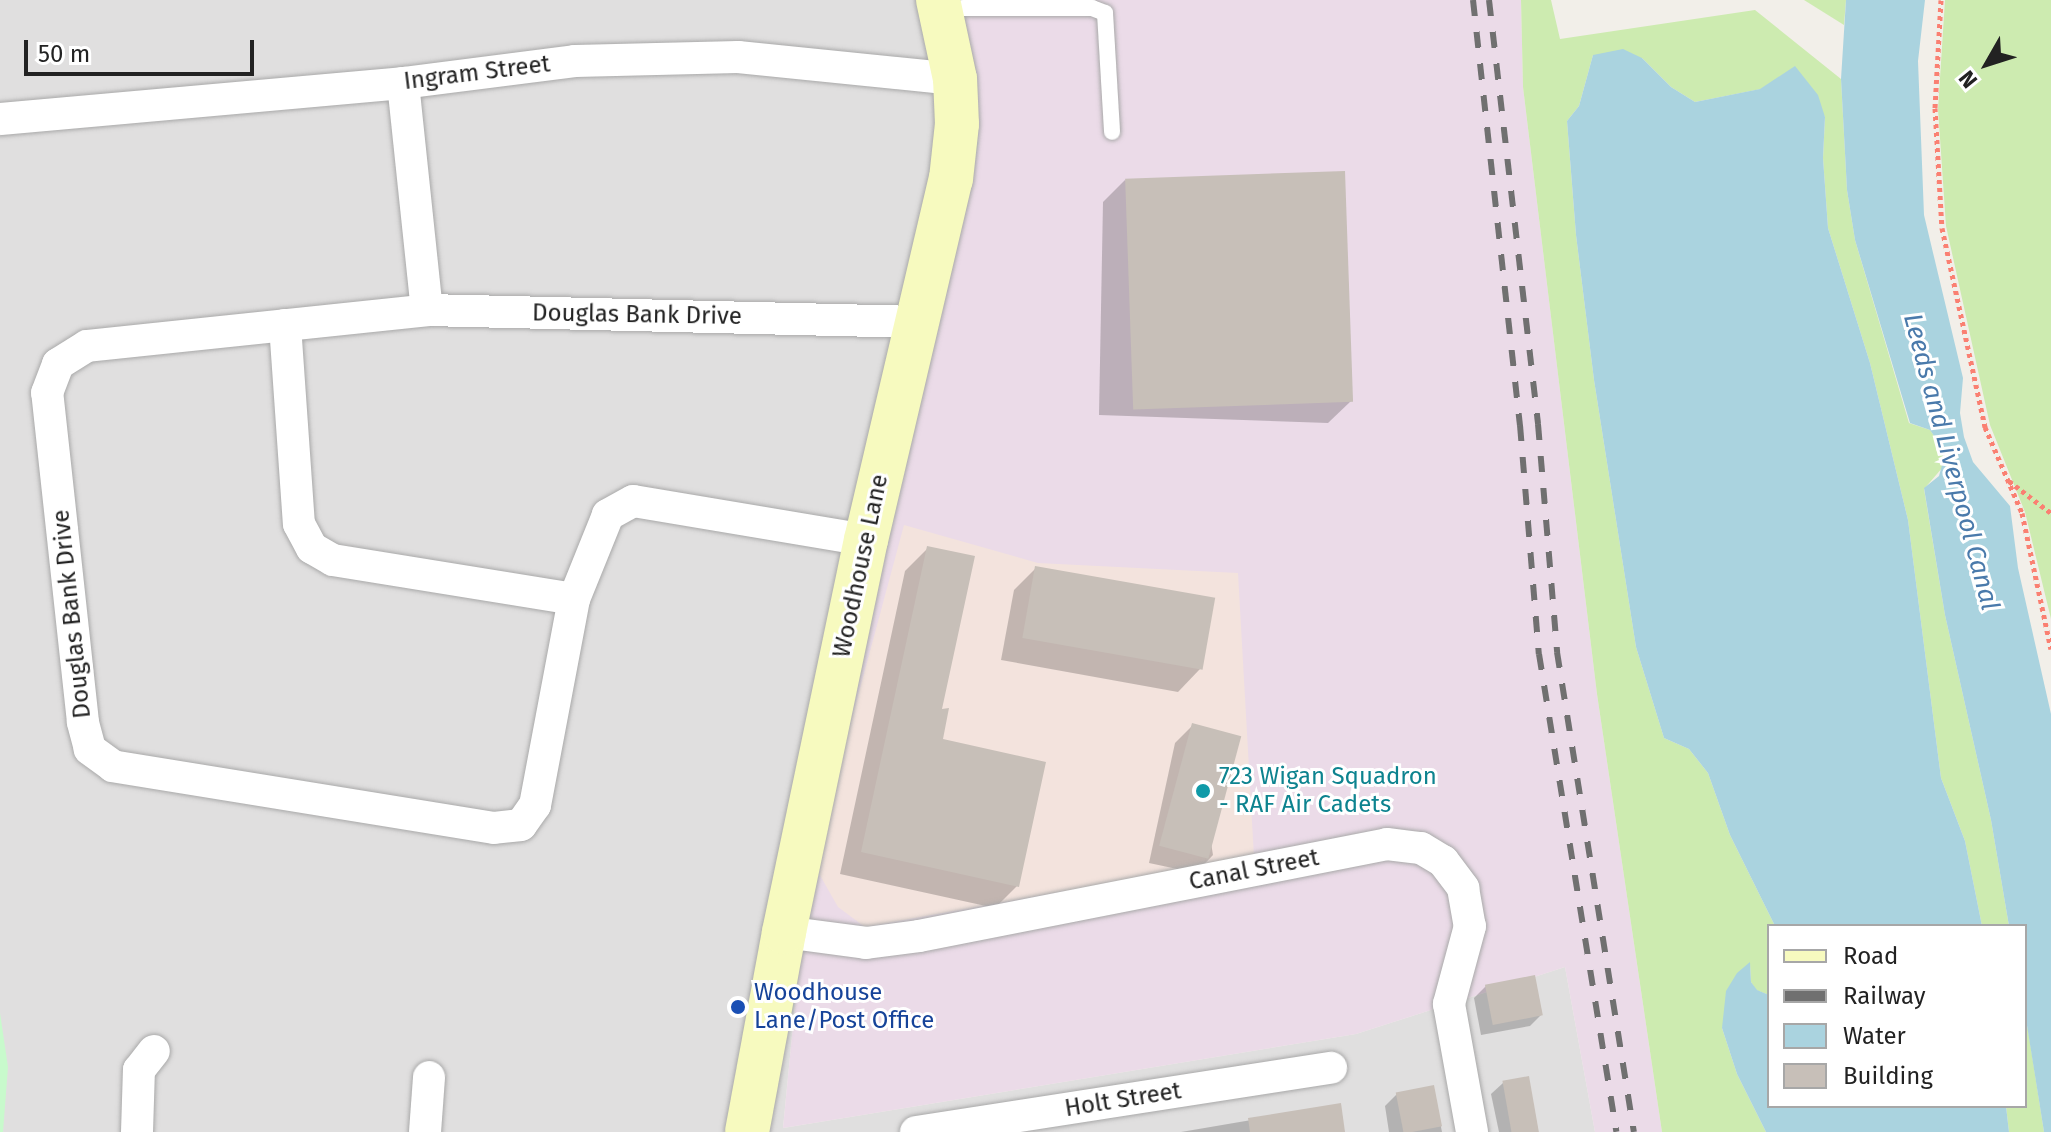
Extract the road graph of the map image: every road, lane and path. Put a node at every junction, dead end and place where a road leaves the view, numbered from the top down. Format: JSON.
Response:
{"nodes":[{"id":1,"x":1941,"y":0,"type":"edge"},
{"id":2,"x":940,"y":6,"type":"edge"},
{"id":3,"x":955,"y":79,"type":"junction"},
{"id":4,"x":403,"y":83,"type":"junction"},
{"id":5,"x":0,"y":119,"type":"edge"},
{"id":6,"x":1112,"y":132,"type":"dead end"},
{"id":7,"x":427,"y":310,"type":"junction"},
{"id":8,"x":917,"y":322,"type":"junction"},
{"id":9,"x":285,"y":325,"type":"junction"},
{"id":10,"x":2008,"y":480,"type":"junction"},
{"id":11,"x":2051,"y":513,"type":"edge"},
{"id":12,"x":866,"y":540,"type":"junction"},
{"id":13,"x":574,"y":599,"type":"junction"},
{"id":14,"x":2051,"y":649,"type":"edge"},
{"id":15,"x":784,"y":932,"type":"junction"},
{"id":16,"x":137,"y":1062,"type":"dead end"},
{"id":17,"x":1331,"y":1068,"type":"dead end"},
{"id":18,"x":429,"y":1077,"type":"dead end"},
{"id":19,"x":137,"y":1132,"type":"edge"},
{"id":20,"x":425,"y":1132,"type":"edge"},
{"id":21,"x":747,"y":1132,"type":"edge"},
{"id":22,"x":916,"y":1132,"type":"edge"},
{"id":23,"x":1472,"y":1132,"type":"edge"}],
"edges":[{"from":1,"to":10,"type":"path"},
{"from":2,"to":3,"type":"main road","name":"Woodhouse Lane"},
{"from":2,"to":6,"type":"lane"},
{"from":3,"to":4,"type":"street","name":"Ingram Street"},
{"from":3,"to":8,"type":"main road","name":"Woodhouse Lane"},
{"from":4,"to":5,"type":"street","name":"Ingram Street"},
{"from":4,"to":7,"type":"street"},
{"from":7,"to":8,"type":"street","name":"Douglas Bank Drive"},
{"from":7,"to":9,"type":"street","name":"Douglas Bank Drive"},
{"from":8,"to":12,"type":"main road","name":"Woodhouse Lane"},
{"from":9,"to":13,"type":"street"},
{"from":9,"to":13,"type":"street","name":"Douglas Bank Drive"},
{"from":10,"to":11,"type":"path"},
{"from":10,"to":14,"type":"path"},
{"from":12,"to":13,"type":"street","name":"Douglas Bank Drive"},
{"from":12,"to":15,"type":"main road","name":"Woodhouse Lane"},
{"from":15,"to":21,"type":"main road","name":"Woodhouse Lane"},
{"from":15,"to":23,"type":"street","name":"Canal Street"},
{"from":16,"to":19,"type":"street"},
{"from":17,"to":22,"type":"street","name":"Holt Street"},
{"from":18,"to":20,"type":"street"}]}
